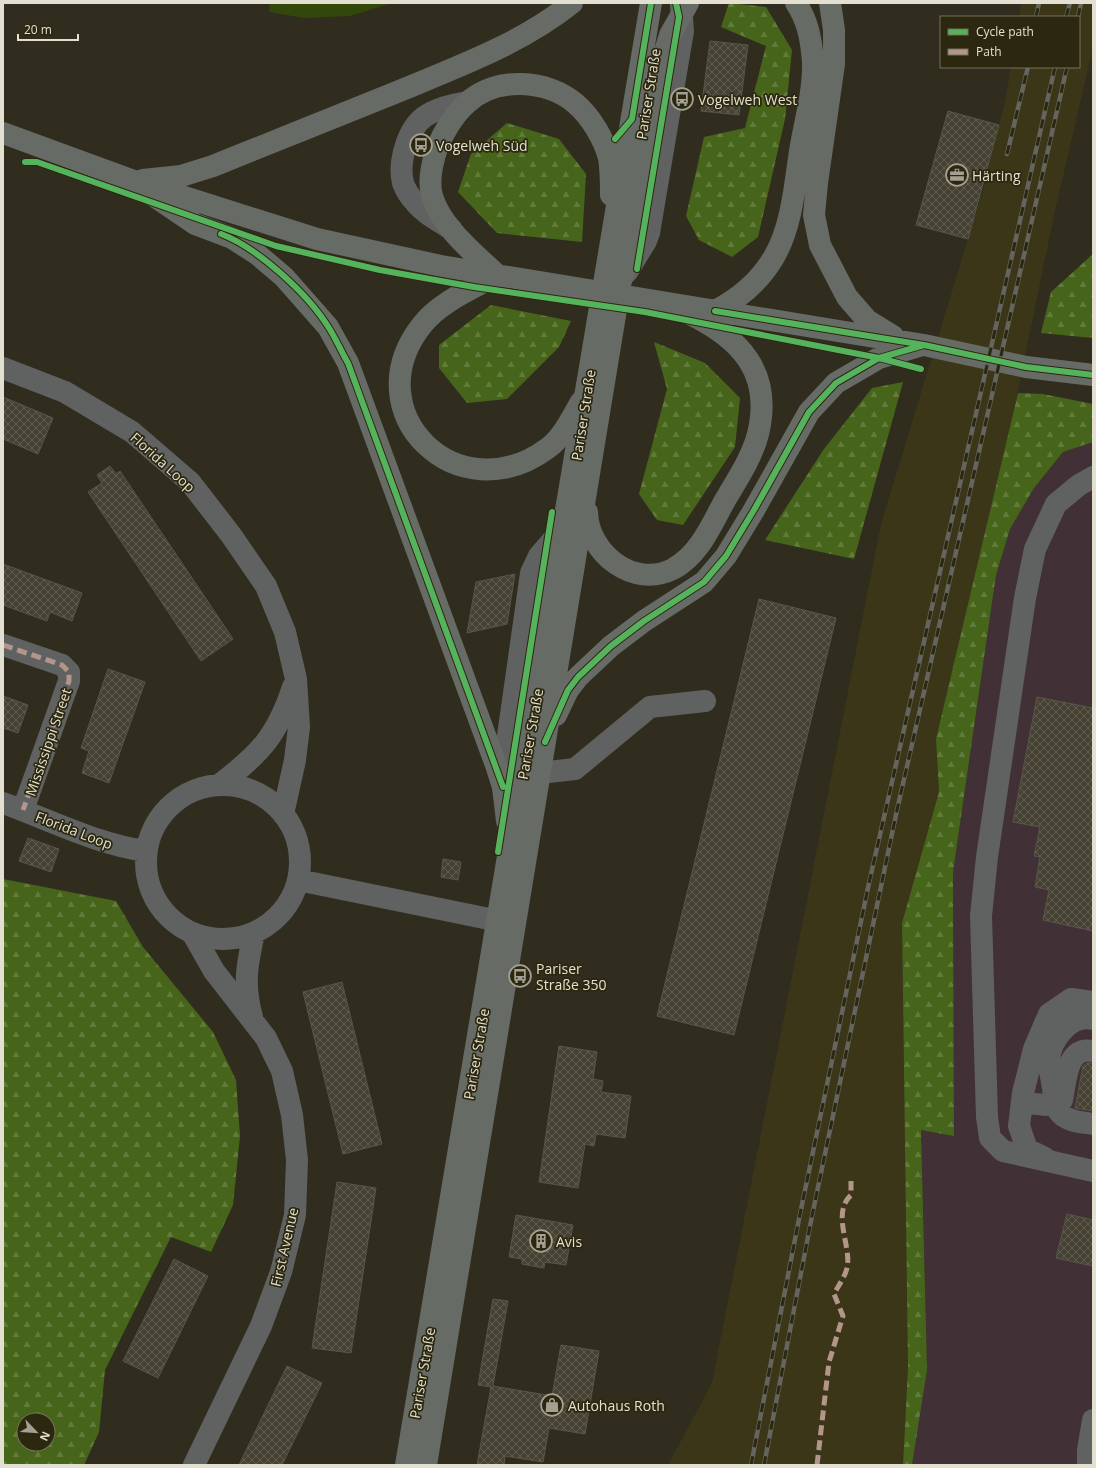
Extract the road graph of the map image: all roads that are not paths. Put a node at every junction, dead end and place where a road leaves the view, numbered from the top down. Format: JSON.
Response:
{"nodes":[{"id":1,"x":572,"y":3,"type":"edge"},
{"id":2,"x":652,"y":3,"type":"edge"},
{"id":3,"x":796,"y":3,"type":"edge"},
{"id":4,"x":830,"y":3,"type":"edge"},
{"id":5,"x":679,"y":5,"type":"edge"},
{"id":6,"x":467,"y":102,"type":"junction"},
{"id":7,"x":3,"y":132,"type":"edge"},
{"id":8,"x":134,"y":181,"type":"junction"},
{"id":9,"x":451,"y":229,"type":"junction"},
{"id":10,"x":497,"y":275,"type":"junction"},
{"id":11,"x":614,"y":277,"type":"junction"},
{"id":12,"x":657,"y":301,"type":"junction"},
{"id":13,"x":714,"y":311,"type":"junction"},
{"id":14,"x":901,"y":341,"type":"junction"},
{"id":15,"x":924,"y":345,"type":"junction"},
{"id":16,"x":3,"y":368,"type":"edge"},
{"id":17,"x":1093,"y":376,"type":"edge"},
{"id":18,"x":586,"y":394,"type":"junction"},
{"id":19,"x":1093,"y":477,"type":"edge"},
{"id":20,"x":587,"y":495,"type":"junction"},
{"id":21,"x":565,"y":526,"type":"junction"},
{"id":22,"x":3,"y":645,"type":"edge"},
{"id":23,"x":296,"y":679,"type":"junction"},
{"id":24,"x":705,"y":701,"type":"dead end"},
{"id":25,"x":545,"y":742,"type":"junction"},
{"id":26,"x":540,"y":772,"type":"junction"},
{"id":27,"x":219,"y":785,"type":"junction"},
{"id":28,"x":503,"y":787,"type":"junction"},
{"id":29,"x":3,"y":803,"type":"edge"},
{"id":30,"x":23,"y":810,"type":"junction"},
{"id":31,"x":283,"y":814,"type":"junction"},
{"id":32,"x":146,"y":851,"type":"junction"},
{"id":33,"x":508,"y":861,"type":"junction"},
{"id":34,"x":298,"y":880,"type":"junction"},
{"id":35,"x":499,"y":921,"type":"junction"},
{"id":36,"x":254,"y":933,"type":"junction"},
{"id":37,"x":194,"y":934,"type":"junction"},
{"id":38,"x":1093,"y":1002,"type":"edge"},
{"id":39,"x":1093,"y":1019,"type":"edge"},
{"id":40,"x":252,"y":1020,"type":"junction"},
{"id":41,"x":1093,"y":1051,"type":"edge"},
{"id":42,"x":1022,"y":1102,"type":"junction"},
{"id":43,"x":1055,"y":1104,"type":"junction"},
{"id":44,"x":1093,"y":1124,"type":"edge"},
{"id":45,"x":1050,"y":1161,"type":"junction"},
{"id":46,"x":1093,"y":1171,"type":"edge"},
{"id":47,"x":1093,"y":1420,"type":"edge"},
{"id":48,"x":194,"y":1465,"type":"edge"},
{"id":49,"x":406,"y":1465,"type":"edge"},
{"id":50,"x":426,"y":1465,"type":"edge"},
{"id":51,"x":1088,"y":1465,"type":"edge"}],
"edges":[{"from":1,"to":8,"type":"main road"},
{"from":2,"to":11,"type":"main road","name":"Pariser Straße"},
{"from":3,"to":13,"type":"main road"},
{"from":4,"to":14,"type":"main road"},
{"from":5,"to":11,"type":"main road"},
{"from":6,"to":9,"type":"main road"},
{"from":6,"to":9,"type":"street"},
{"from":6,"to":11,"type":"main road"},
{"from":7,"to":8,"type":"main road"},
{"from":8,"to":10,"type":"main road"},
{"from":8,"to":28,"type":"main road"},
{"from":9,"to":10,"type":"main road"},
{"from":10,"to":12,"type":"main road"},
{"from":10,"to":18,"type":"main road"},
{"from":11,"to":18,"type":"main road","name":"Pariser Straße"},
{"from":11,"to":20,"type":"main road","name":"Pariser Straße"},
{"from":12,"to":13,"type":"main road"},
{"from":12,"to":20,"type":"main road"},
{"from":13,"to":14,"type":"main road"},
{"from":14,"to":15,"type":"main road"},
{"from":15,"to":17,"type":"main road"},
{"from":15,"to":25,"type":"main road"},
{"from":16,"to":23,"type":"street","name":"Florida Loop"},
{"from":18,"to":21,"type":"main road","name":"Pariser Straße"},
{"from":19,"to":45,"type":"street"},
{"from":20,"to":25,"type":"main road","name":"Pariser Straße"},
{"from":21,"to":28,"type":"street"},
{"from":21,"to":33,"type":"main road","name":"Pariser Straße"},
{"from":22,"to":30,"type":"street","name":"Mississippi Street"},
{"from":23,"to":27,"type":"street"},
{"from":23,"to":31,"type":"street","name":"Florida Loop"},
{"from":24,"to":26,"type":"street"},
{"from":25,"to":26,"type":"main road","name":"Pariser Straße"},
{"from":26,"to":50,"type":"main road","name":"Pariser Straße"},
{"from":27,"to":31,"type":"street"},
{"from":27,"to":32,"type":"street"},
{"from":28,"to":33,"type":"main road"},
{"from":29,"to":30,"type":"street","name":"Florida Loop"},
{"from":30,"to":32,"type":"street","name":"Florida Loop"},
{"from":31,"to":34,"type":"street"},
{"from":32,"to":37,"type":"street"},
{"from":33,"to":35,"type":"main road","name":"Pariser Straße"},
{"from":34,"to":35,"type":"street"},
{"from":34,"to":36,"type":"street"},
{"from":35,"to":49,"type":"main road","name":"Pariser Straße"},
{"from":36,"to":37,"type":"street"},
{"from":36,"to":40,"type":"street","name":"First Avenue"},
{"from":37,"to":40,"type":"street","name":"First Avenue"},
{"from":38,"to":42,"type":"street"},
{"from":39,"to":43,"type":"street"},
{"from":40,"to":48,"type":"street","name":"First Avenue"},
{"from":41,"to":43,"type":"street"},
{"from":42,"to":43,"type":"street"},
{"from":42,"to":45,"type":"street"},
{"from":43,"to":44,"type":"street"},
{"from":45,"to":46,"type":"street"},
{"from":47,"to":51,"type":"street"}]}
